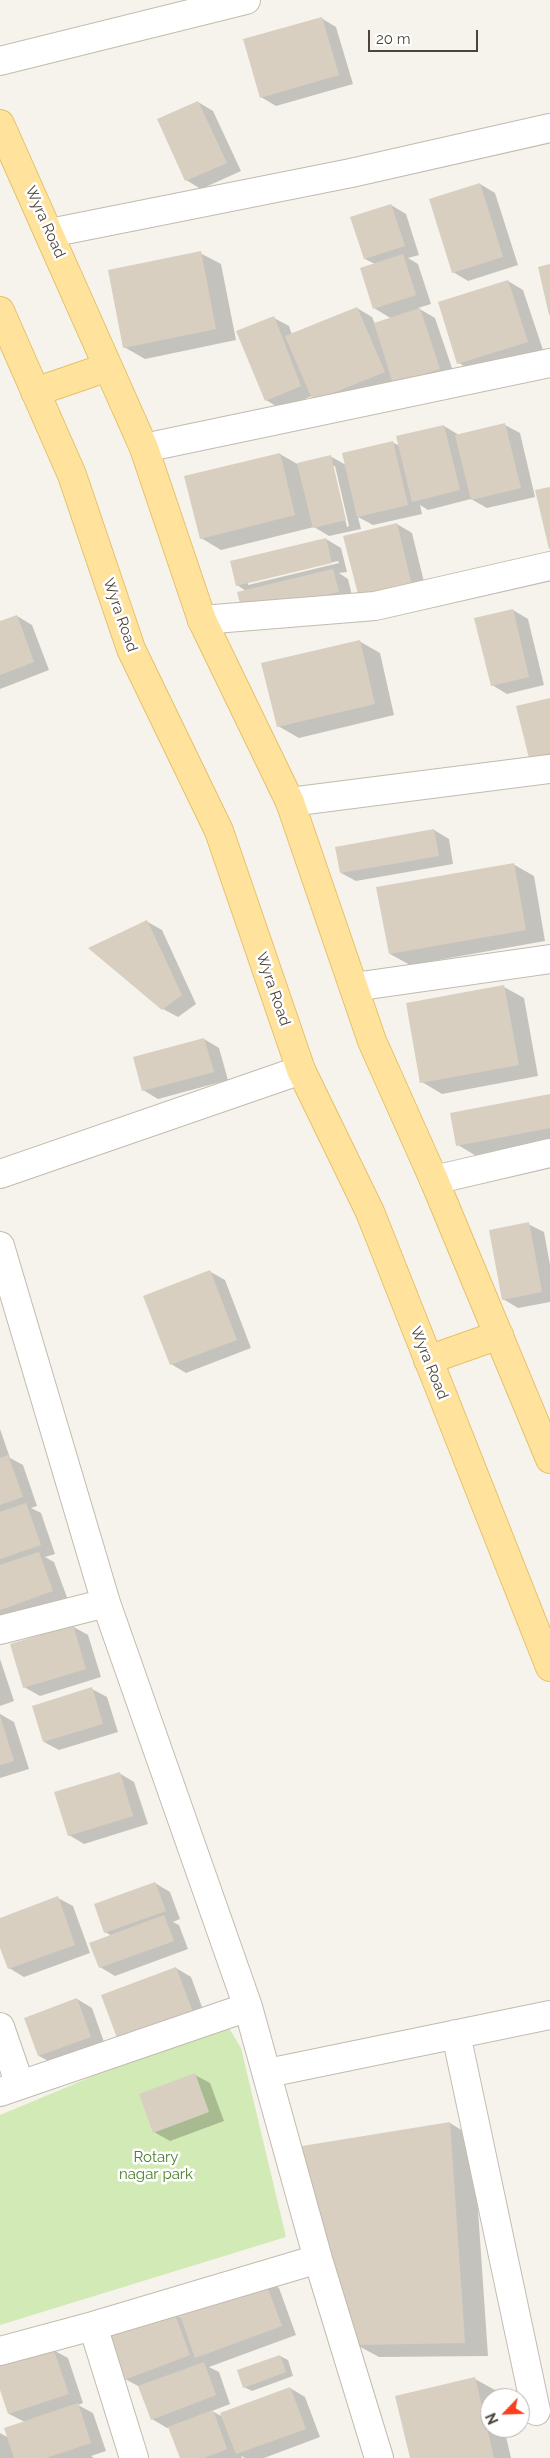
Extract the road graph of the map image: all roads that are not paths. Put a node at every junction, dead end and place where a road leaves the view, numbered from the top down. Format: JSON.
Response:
{"nodes":[{"id":1,"x":246,"y":0,"type":"edge"},
{"id":2,"x":0,"y":61,"type":"edge"},
{"id":3,"x":0,"y":124,"type":"edge"},
{"id":4,"x":550,"y":128,"type":"edge"},
{"id":5,"x":50,"y":233,"type":"junction"},
{"id":6,"x":0,"y":311,"type":"edge"},
{"id":7,"x":550,"y":363,"type":"edge"},
{"id":8,"x":108,"y":367,"type":"junction"},
{"id":9,"x":35,"y":392,"type":"junction"},
{"id":10,"x":144,"y":448,"type":"junction"},
{"id":11,"x":550,"y":566,"type":"edge"},
{"id":12,"x":202,"y":620,"type":"junction"},
{"id":13,"x":550,"y":770,"type":"edge"},
{"id":14,"x":290,"y":802,"type":"junction"},
{"id":15,"x":550,"y":959,"type":"edge"},
{"id":16,"x":354,"y":987,"type":"junction"},
{"id":17,"x":301,"y":1070,"type":"junction"},
{"id":18,"x":550,"y":1153,"type":"edge"},
{"id":19,"x":0,"y":1174,"type":"edge"},
{"id":20,"x":434,"y":1180,"type":"junction"},
{"id":21,"x":0,"y":1246,"type":"edge"},
{"id":22,"x":499,"y":1335,"type":"junction"},
{"id":23,"x":428,"y":1360,"type":"junction"},
{"id":24,"x":549,"y":1452,"type":"edge"},
{"id":25,"x":106,"y":1603,"type":"junction"},
{"id":26,"x":0,"y":1630,"type":"edge"},
{"id":27,"x":550,"y":1667,"type":"edge"},
{"id":28,"x":248,"y":2007,"type":"junction"},
{"id":29,"x":550,"y":2015,"type":"edge"},
{"id":30,"x":0,"y":2027,"type":"edge"},
{"id":31,"x":456,"y":2034,"type":"junction"},
{"id":32,"x":268,"y":2073,"type":"junction"},
{"id":33,"x":10,"y":2088,"type":"edge"},
{"id":34,"x":318,"y":2258,"type":"junction"},
{"id":35,"x":93,"y":2326,"type":"junction"},
{"id":36,"x":0,"y":2351,"type":"edge"},
{"id":37,"x":536,"y":2411,"type":"dead end"},
{"id":38,"x":134,"y":2458,"type":"edge"},
{"id":39,"x":379,"y":2458,"type":"edge"}],
"edges":[{"from":1,"to":2,"type":"street"},
{"from":3,"to":5,"type":"main road","name":"Wyra Road"},
{"from":4,"to":5,"type":"street"},
{"from":5,"to":8,"type":"main road","name":"Wyra Road"},
{"from":6,"to":9,"type":"main road","name":"Wyra Road"},
{"from":7,"to":10,"type":"street"},
{"from":8,"to":9,"type":"main road"},
{"from":8,"to":10,"type":"main road","name":"Wyra Road"},
{"from":9,"to":17,"type":"main road","name":"Wyra Road"},
{"from":10,"to":12,"type":"main road","name":"Wyra Road"},
{"from":11,"to":12,"type":"street"},
{"from":12,"to":14,"type":"main road","name":"Wyra Road"},
{"from":13,"to":14,"type":"street"},
{"from":14,"to":16,"type":"main road","name":"Wyra Road"},
{"from":15,"to":16,"type":"street"},
{"from":16,"to":20,"type":"main road","name":"Wyra Road"},
{"from":17,"to":19,"type":"street"},
{"from":17,"to":23,"type":"main road","name":"Wyra Road"},
{"from":18,"to":20,"type":"street"},
{"from":20,"to":22,"type":"main road","name":"Wyra Road"},
{"from":21,"to":25,"type":"street"},
{"from":22,"to":23,"type":"main road"},
{"from":22,"to":24,"type":"main road","name":"Wyra Road"},
{"from":23,"to":27,"type":"main road","name":"Wyra Road"},
{"from":25,"to":26,"type":"street"},
{"from":25,"to":28,"type":"street"},
{"from":28,"to":32,"type":"street"},
{"from":28,"to":33,"type":"street"},
{"from":29,"to":31,"type":"street"},
{"from":30,"to":33,"type":"street"},
{"from":31,"to":32,"type":"street"},
{"from":31,"to":37,"type":"street"},
{"from":32,"to":34,"type":"street"},
{"from":34,"to":35,"type":"street"},
{"from":34,"to":39,"type":"street"},
{"from":35,"to":36,"type":"street"},
{"from":35,"to":38,"type":"street"}]}
